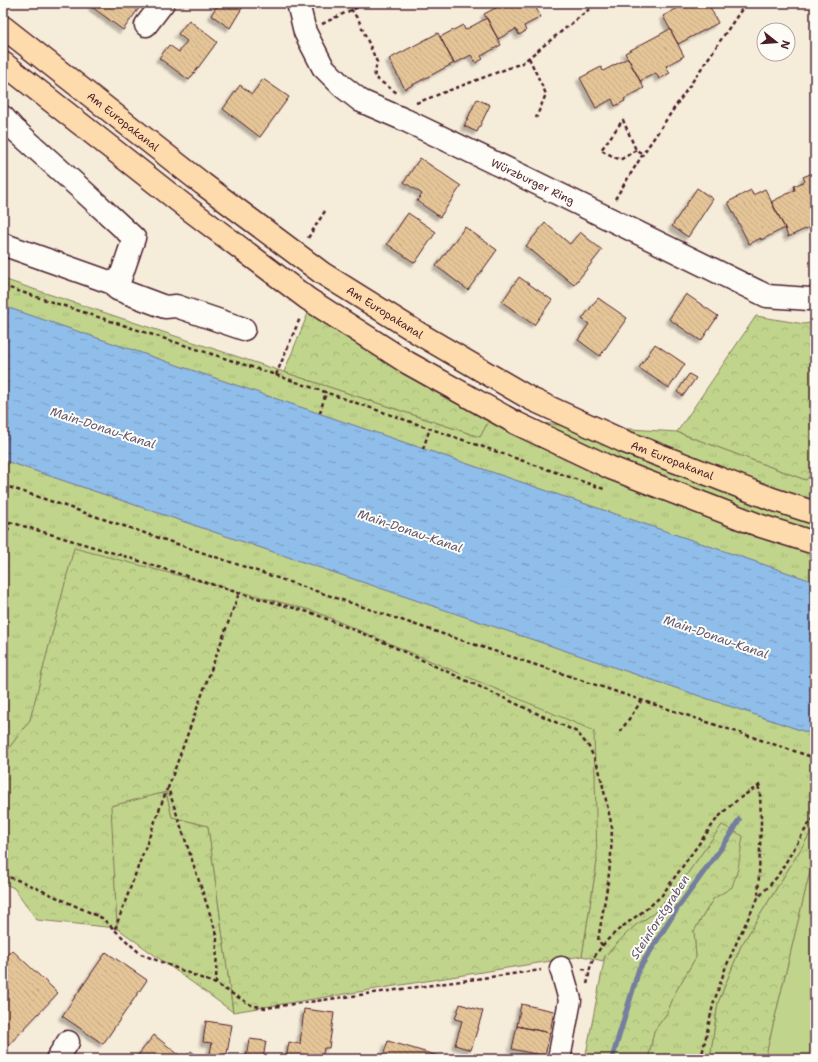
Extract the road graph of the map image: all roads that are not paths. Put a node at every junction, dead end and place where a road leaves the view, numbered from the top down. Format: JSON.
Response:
{"nodes":[{"id":1,"x":163,"y":3,"type":"edge"},
{"id":2,"x":298,"y":3,"type":"edge"},
{"id":3,"x":146,"y":25,"type":"dead end"},
{"id":4,"x":3,"y":27,"type":"edge"},
{"id":5,"x":3,"y":63,"type":"edge"},
{"id":6,"x":3,"y":117,"type":"edge"},
{"id":7,"x":5,"y":245,"type":"dead end"},
{"id":8,"x":118,"y":285,"type":"junction"},
{"id":9,"x":815,"y":298,"type":"edge"},
{"id":10,"x":244,"y":329,"type":"dead end"},
{"id":11,"x":815,"y":513,"type":"edge"},
{"id":12,"x":815,"y":543,"type":"edge"},
{"id":13,"x":561,"y":968,"type":"road end"},
{"id":14,"x":559,"y":1059,"type":"edge"}],
"edges":[{"from":1,"to":3,"type":"street"},
{"from":2,"to":9,"type":"street","name":"Würzburger Ring"},
{"from":4,"to":11,"type":"main road","name":"Am Europakanal"},
{"from":5,"to":12,"type":"main road"},
{"from":6,"to":8,"type":"street"},
{"from":7,"to":8,"type":"street"},
{"from":8,"to":10,"type":"street"},
{"from":13,"to":14,"type":"street"}]}
